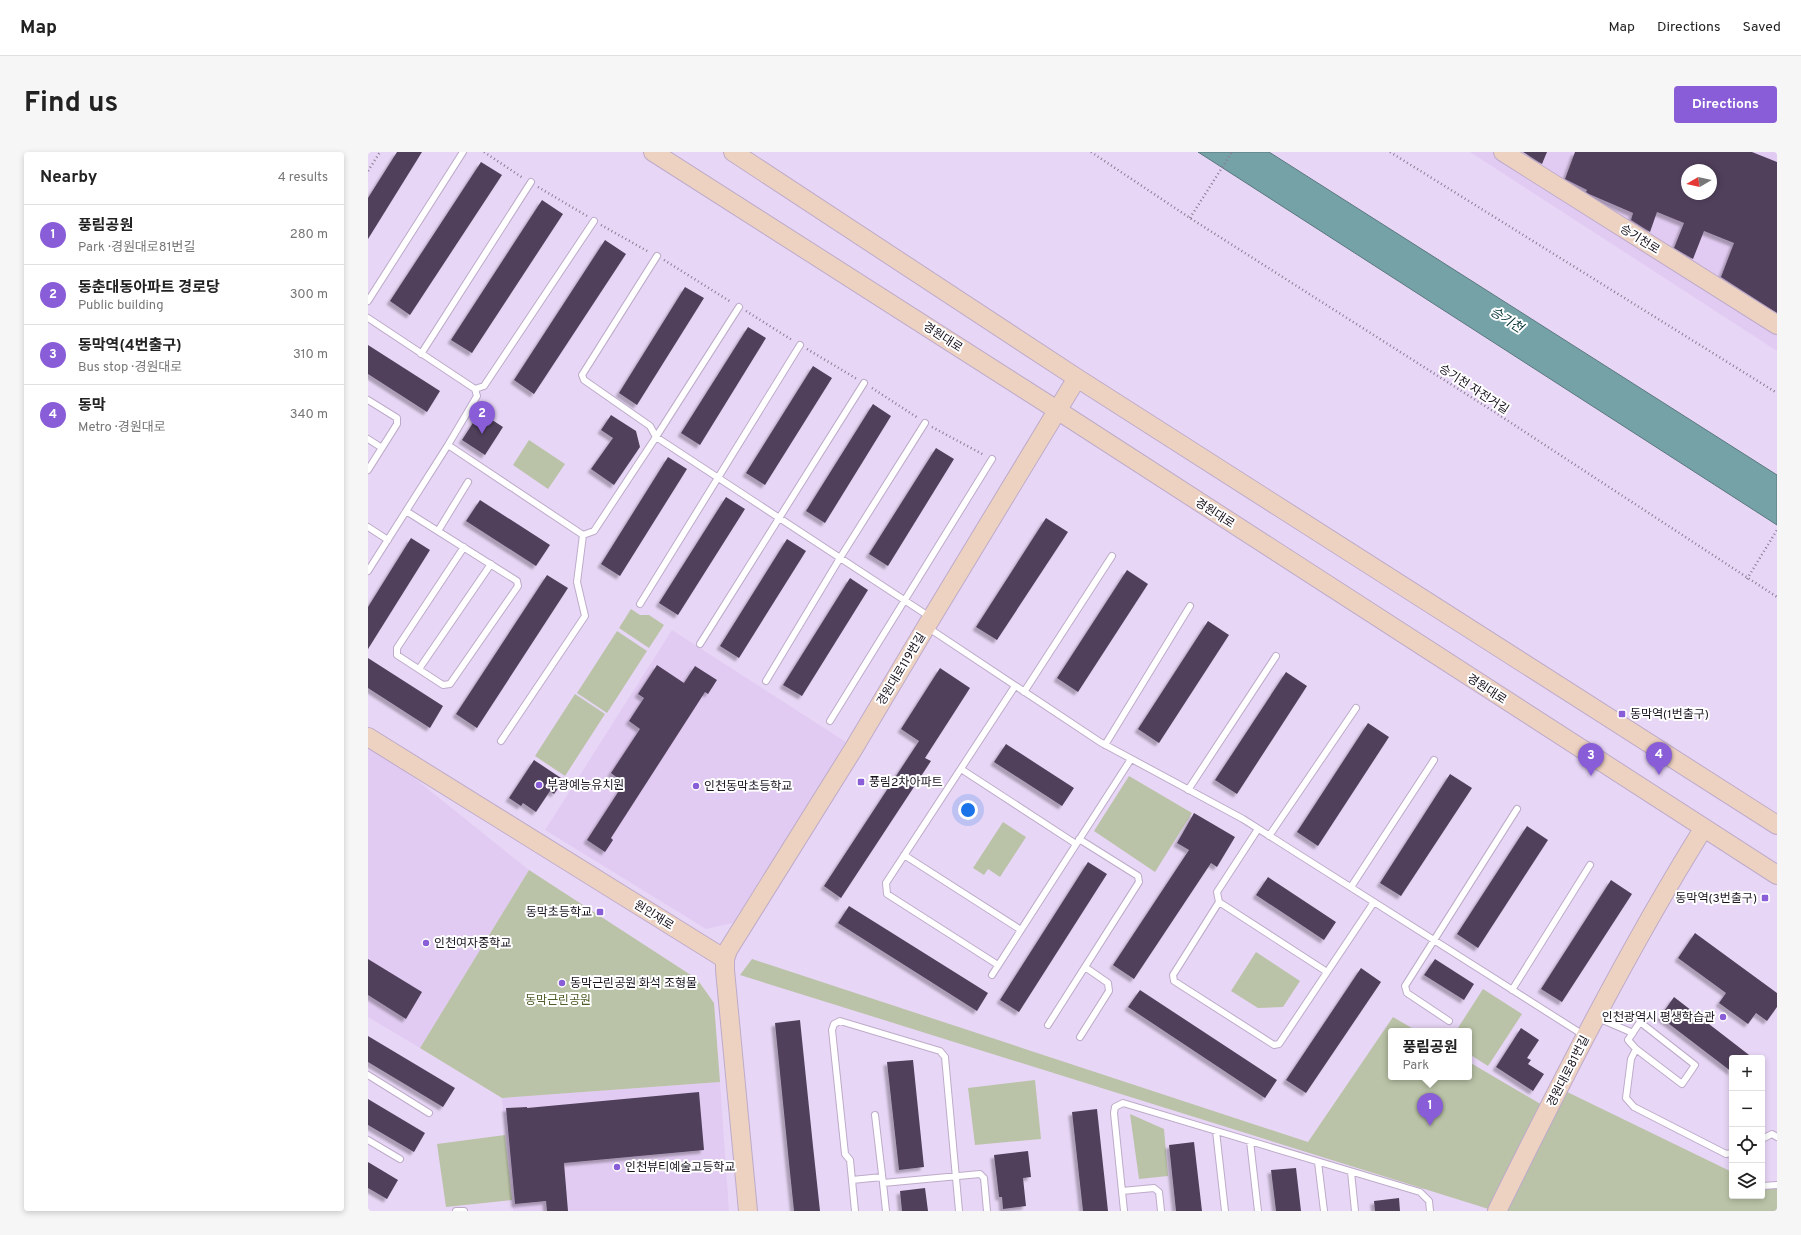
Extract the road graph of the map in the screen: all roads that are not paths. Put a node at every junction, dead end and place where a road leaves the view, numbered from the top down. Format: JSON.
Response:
{"nodes":[{"id":1,"x":462,"y":152,"type":"edge"},
{"id":2,"x":653,"y":152,"type":"edge"},
{"id":3,"x":733,"y":152,"type":"edge"},
{"id":4,"x":1503,"y":152,"type":"edge"},
{"id":5,"x":531,"y":182,"type":"dead end"},
{"id":6,"x":594,"y":221,"type":"dead end"},
{"id":7,"x":658,"y":256,"type":"dead end"},
{"id":8,"x":368,"y":301,"type":"edge"},
{"id":9,"x":739,"y":307,"type":"dead end"},
{"id":10,"x":368,"y":318,"type":"edge"},
{"id":11,"x":1777,"y":326,"type":"edge"},
{"id":12,"x":800,"y":345,"type":"dead end"},
{"id":13,"x":421,"y":354,"type":"junction"},
{"id":14,"x":1077,"y":378,"type":"junction"},
{"id":15,"x":864,"y":383,"type":"dead end"},
{"id":16,"x":475,"y":390,"type":"junction"},
{"id":17,"x":368,"y":400,"type":"edge"},
{"id":18,"x":1057,"y":410,"type":"junction"},
{"id":19,"x":925,"y":423,"type":"dead end"},
{"id":20,"x":656,"y":437,"type":"junction"},
{"id":21,"x":368,"y":439,"type":"edge"},
{"id":22,"x":448,"y":445,"type":"junction"},
{"id":23,"x":382,"y":448,"type":"junction"},
{"id":24,"x":992,"y":459,"type":"dead end"},
{"id":25,"x":368,"y":470,"type":"edge"},
{"id":26,"x":718,"y":478,"type":"junction"},
{"id":27,"x":468,"y":482,"type":"dead end"},
{"id":28,"x":406,"y":511,"type":"junction"},
{"id":29,"x":778,"y":517,"type":"junction"},
{"id":30,"x":368,"y":527,"type":"edge"},
{"id":31,"x":438,"y":531,"type":"junction"},
{"id":32,"x":583,"y":535,"type":"junction"},
{"id":33,"x":388,"y":540,"type":"junction"},
{"id":34,"x":464,"y":547,"type":"junction"},
{"id":35,"x":1112,"y":556,"type":"dead end"},
{"id":36,"x":840,"y":558,"type":"junction"},
{"id":37,"x":491,"y":564,"type":"junction"},
{"id":38,"x":369,"y":569,"type":"edge"},
{"id":39,"x":904,"y":600,"type":"junction"},
{"id":40,"x":640,"y":604,"type":"dead end"},
{"id":41,"x":1190,"y":606,"type":"dead end"},
{"id":42,"x":928,"y":622,"type":"junction"},
{"id":43,"x":700,"y":644,"type":"dead end"},
{"id":44,"x":1276,"y":656,"type":"dead end"},
{"id":45,"x":419,"y":669,"type":"junction"},
{"id":46,"x":766,"y":681,"type":"dead end"},
{"id":47,"x":1015,"y":686,"type":"junction"},
{"id":48,"x":1024,"y":692,"type":"junction"},
{"id":49,"x":1356,"y":708,"type":"dead end"},
{"id":50,"x":830,"y":721,"type":"dead end"},
{"id":51,"x":368,"y":738,"type":"edge"},
{"id":52,"x":501,"y":742,"type":"dead end"},
{"id":53,"x":1105,"y":745,"type":"junction"},
{"id":54,"x":1131,"y":759,"type":"junction"},
{"id":55,"x":1434,"y":760,"type":"dead end"},
{"id":56,"x":961,"y":769,"type":"junction"},
{"id":57,"x":1188,"y":790,"type":"junction"},
{"id":58,"x":1517,"y":809,"type":"dead end"},
{"id":59,"x":1777,"y":825,"type":"edge"},
{"id":60,"x":1258,"y":829,"type":"junction"},
{"id":61,"x":1703,"y":829,"type":"junction"},
{"id":62,"x":1269,"y":836,"type":"junction"},
{"id":63,"x":1078,"y":841,"type":"junction"},
{"id":64,"x":904,"y":855,"type":"junction"},
{"id":65,"x":1590,"y":865,"type":"dead end"},
{"id":66,"x":1777,"y":875,"type":"edge"},
{"id":67,"x":1351,"y":887,"type":"junction"},
{"id":68,"x":1219,"y":902,"type":"junction"},
{"id":69,"x":1374,"y":902,"type":"junction"},
{"id":70,"x":1021,"y":930,"type":"junction"},
{"id":71,"x":1434,"y":940,"type":"junction"},
{"id":72,"x":725,"y":959,"type":"junction"},
{"id":73,"x":998,"y":965,"type":"junction"},
{"id":74,"x":1085,"y":967,"type":"junction"},
{"id":75,"x":1327,"y":972,"type":"junction"},
{"id":76,"x":992,"y":975,"type":"dead end"},
{"id":77,"x":1512,"y":990,"type":"junction"},
{"id":78,"x":1596,"y":1017,"type":"junction"},
{"id":79,"x":1449,"y":1021,"type":"dead end"},
{"id":80,"x":1048,"y":1025,"type":"dead end"},
{"id":81,"x":1633,"y":1033,"type":"junction"},
{"id":82,"x":1080,"y":1037,"type":"dead end"},
{"id":83,"x":1586,"y":1037,"type":"junction"},
{"id":84,"x":1636,"y":1049,"type":"junction"},
{"id":85,"x":368,"y":1075,"type":"edge"},
{"id":86,"x":429,"y":1113,"type":"dead end"},
{"id":87,"x":875,"y":1115,"type":"dead end"},
{"id":88,"x":1216,"y":1131,"type":"junction"},
{"id":89,"x":1777,"y":1137,"type":"edge"},
{"id":90,"x":1765,"y":1138,"type":"edge"},
{"id":91,"x":368,"y":1140,"type":"edge"},
{"id":92,"x":1250,"y":1141,"type":"junction"},
{"id":93,"x":1729,"y":1154,"type":"edge"},
{"id":94,"x":400,"y":1159,"type":"dead end"},
{"id":95,"x":1318,"y":1162,"type":"junction"},
{"id":96,"x":1351,"y":1172,"type":"junction"},
{"id":97,"x":957,"y":1176,"type":"junction"},
{"id":98,"x":852,"y":1180,"type":"junction"},
{"id":99,"x":882,"y":1180,"type":"junction"},
{"id":100,"x":1777,"y":1185,"type":"edge"},
{"id":101,"x":1765,"y":1186,"type":"edge"},
{"id":102,"x":1122,"y":1191,"type":"junction"},
{"id":103,"x":456,"y":1211,"type":"edge"},
{"id":104,"x":464,"y":1211,"type":"edge"},
{"id":105,"x":748,"y":1211,"type":"edge"},
{"id":106,"x":855,"y":1211,"type":"edge"},
{"id":107,"x":886,"y":1211,"type":"edge"},
{"id":108,"x":960,"y":1211,"type":"edge"},
{"id":109,"x":987,"y":1211,"type":"edge"},
{"id":110,"x":1124,"y":1211,"type":"edge"},
{"id":111,"x":1161,"y":1211,"type":"edge"},
{"id":112,"x":1225,"y":1211,"type":"edge"},
{"id":113,"x":1258,"y":1211,"type":"edge"},
{"id":114,"x":1324,"y":1211,"type":"edge"},
{"id":115,"x":1356,"y":1211,"type":"edge"},
{"id":116,"x":1430,"y":1211,"type":"edge"},
{"id":117,"x":1497,"y":1211,"type":"edge"}],
"edges":[{"from":1,"to":8,"type":"lane"},
{"from":2,"to":18,"type":"main road","name":"경원대로"},
{"from":3,"to":14,"type":"main road"},
{"from":4,"to":11,"type":"main road","name":"승기천로"},
{"from":5,"to":13,"type":"lane"},
{"from":6,"to":16,"type":"lane"},
{"from":7,"to":20,"type":"lane"},
{"from":9,"to":20,"type":"lane"},
{"from":10,"to":13,"type":"lane"},
{"from":12,"to":26,"type":"lane"},
{"from":13,"to":16,"type":"lane"},
{"from":14,"to":18,"type":"main road","name":"경원대로119번길"},
{"from":14,"to":59,"type":"main road"},
{"from":15,"to":29,"type":"lane"},
{"from":16,"to":22,"type":"lane"},
{"from":17,"to":23,"type":"lane"},
{"from":18,"to":42,"type":"main road","name":"경원대로119번길"},
{"from":18,"to":61,"type":"main road","name":"경원대로"},
{"from":19,"to":36,"type":"lane"},
{"from":20,"to":26,"type":"lane"},
{"from":20,"to":32,"type":"lane"},
{"from":21,"to":23,"type":"lane"},
{"from":22,"to":28,"type":"lane"},
{"from":22,"to":32,"type":"lane"},
{"from":23,"to":25,"type":"lane"},
{"from":24,"to":39,"type":"lane"},
{"from":26,"to":29,"type":"lane"},
{"from":26,"to":40,"type":"lane"},
{"from":27,"to":31,"type":"lane"},
{"from":28,"to":31,"type":"lane"},
{"from":28,"to":33,"type":"lane"},
{"from":29,"to":36,"type":"lane"},
{"from":29,"to":43,"type":"lane"},
{"from":30,"to":33,"type":"lane"},
{"from":31,"to":34,"type":"lane"},
{"from":32,"to":52,"type":"lane"},
{"from":33,"to":38,"type":"lane"},
{"from":34,"to":37,"type":"lane"},
{"from":34,"to":45,"type":"lane"},
{"from":35,"to":48,"type":"lane"},
{"from":36,"to":39,"type":"lane"},
{"from":36,"to":46,"type":"lane"},
{"from":37,"to":45,"type":"lane"},
{"from":37,"to":45,"type":"lane"},
{"from":39,"to":42,"type":"lane"},
{"from":39,"to":50,"type":"lane"},
{"from":41,"to":53,"type":"lane"},
{"from":42,"to":47,"type":"lane"},
{"from":42,"to":72,"type":"main road","name":"경원대로119번길"},
{"from":44,"to":57,"type":"lane"},
{"from":47,"to":48,"type":"lane"},
{"from":47,"to":56,"type":"lane"},
{"from":48,"to":53,"type":"lane"},
{"from":49,"to":62,"type":"lane"},
{"from":51,"to":72,"type":"main road","name":"원인재로"},
{"from":53,"to":54,"type":"lane"},
{"from":54,"to":57,"type":"lane"},
{"from":54,"to":63,"type":"lane"},
{"from":55,"to":67,"type":"lane"},
{"from":56,"to":63,"type":"lane"},
{"from":56,"to":64,"type":"lane"},
{"from":57,"to":60,"type":"lane"},
{"from":58,"to":71,"type":"lane"},
{"from":60,"to":62,"type":"lane"},
{"from":60,"to":68,"type":"lane"},
{"from":61,"to":66,"type":"main road","name":"경원대로"},
{"from":61,"to":78,"type":"main road","name":"경원대로81번길"},
{"from":62,"to":67,"type":"lane"},
{"from":63,"to":70,"type":"lane"},
{"from":63,"to":74,"type":"lane"},
{"from":64,"to":70,"type":"lane"},
{"from":64,"to":73,"type":"lane"},
{"from":65,"to":77,"type":"lane"},
{"from":67,"to":69,"type":"lane"},
{"from":68,"to":75,"type":"lane"},
{"from":68,"to":75,"type":"lane"},
{"from":69,"to":71,"type":"lane"},
{"from":69,"to":75,"type":"lane"},
{"from":70,"to":73,"type":"lane"},
{"from":71,"to":77,"type":"lane"},
{"from":71,"to":79,"type":"lane"},
{"from":72,"to":105,"type":"main road"},
{"from":73,"to":76,"type":"lane"},
{"from":74,"to":80,"type":"lane"},
{"from":74,"to":82,"type":"lane"},
{"from":77,"to":83,"type":"lane"},
{"from":78,"to":81,"type":"lane"},
{"from":78,"to":83,"type":"main road","name":"경원대로81번길"},
{"from":81,"to":84,"type":"lane"},
{"from":81,"to":84,"type":"lane"},
{"from":83,"to":117,"type":"main road","name":"경원대로81번길"},
{"from":84,"to":93,"type":"lane"},
{"from":85,"to":86,"type":"lane"},
{"from":87,"to":99,"type":"lane"},
{"from":88,"to":92,"type":"lane"},
{"from":88,"to":102,"type":"lane"},
{"from":88,"to":112,"type":"lane"},
{"from":89,"to":90,"type":"lane"},
{"from":91,"to":94,"type":"lane"},
{"from":92,"to":95,"type":"lane"},
{"from":92,"to":113,"type":"lane"},
{"from":95,"to":96,"type":"lane"},
{"from":95,"to":114,"type":"lane"},
{"from":96,"to":115,"type":"lane"},
{"from":96,"to":116,"type":"lane"},
{"from":97,"to":98,"type":"lane"},
{"from":97,"to":99,"type":"lane"},
{"from":97,"to":108,"type":"lane"},
{"from":97,"to":109,"type":"lane"},
{"from":98,"to":99,"type":"lane"},
{"from":98,"to":106,"type":"lane"},
{"from":99,"to":107,"type":"lane"},
{"from":100,"to":101,"type":"lane"},
{"from":102,"to":110,"type":"lane"},
{"from":102,"to":111,"type":"lane"},
{"from":103,"to":104,"type":"lane"}]}
